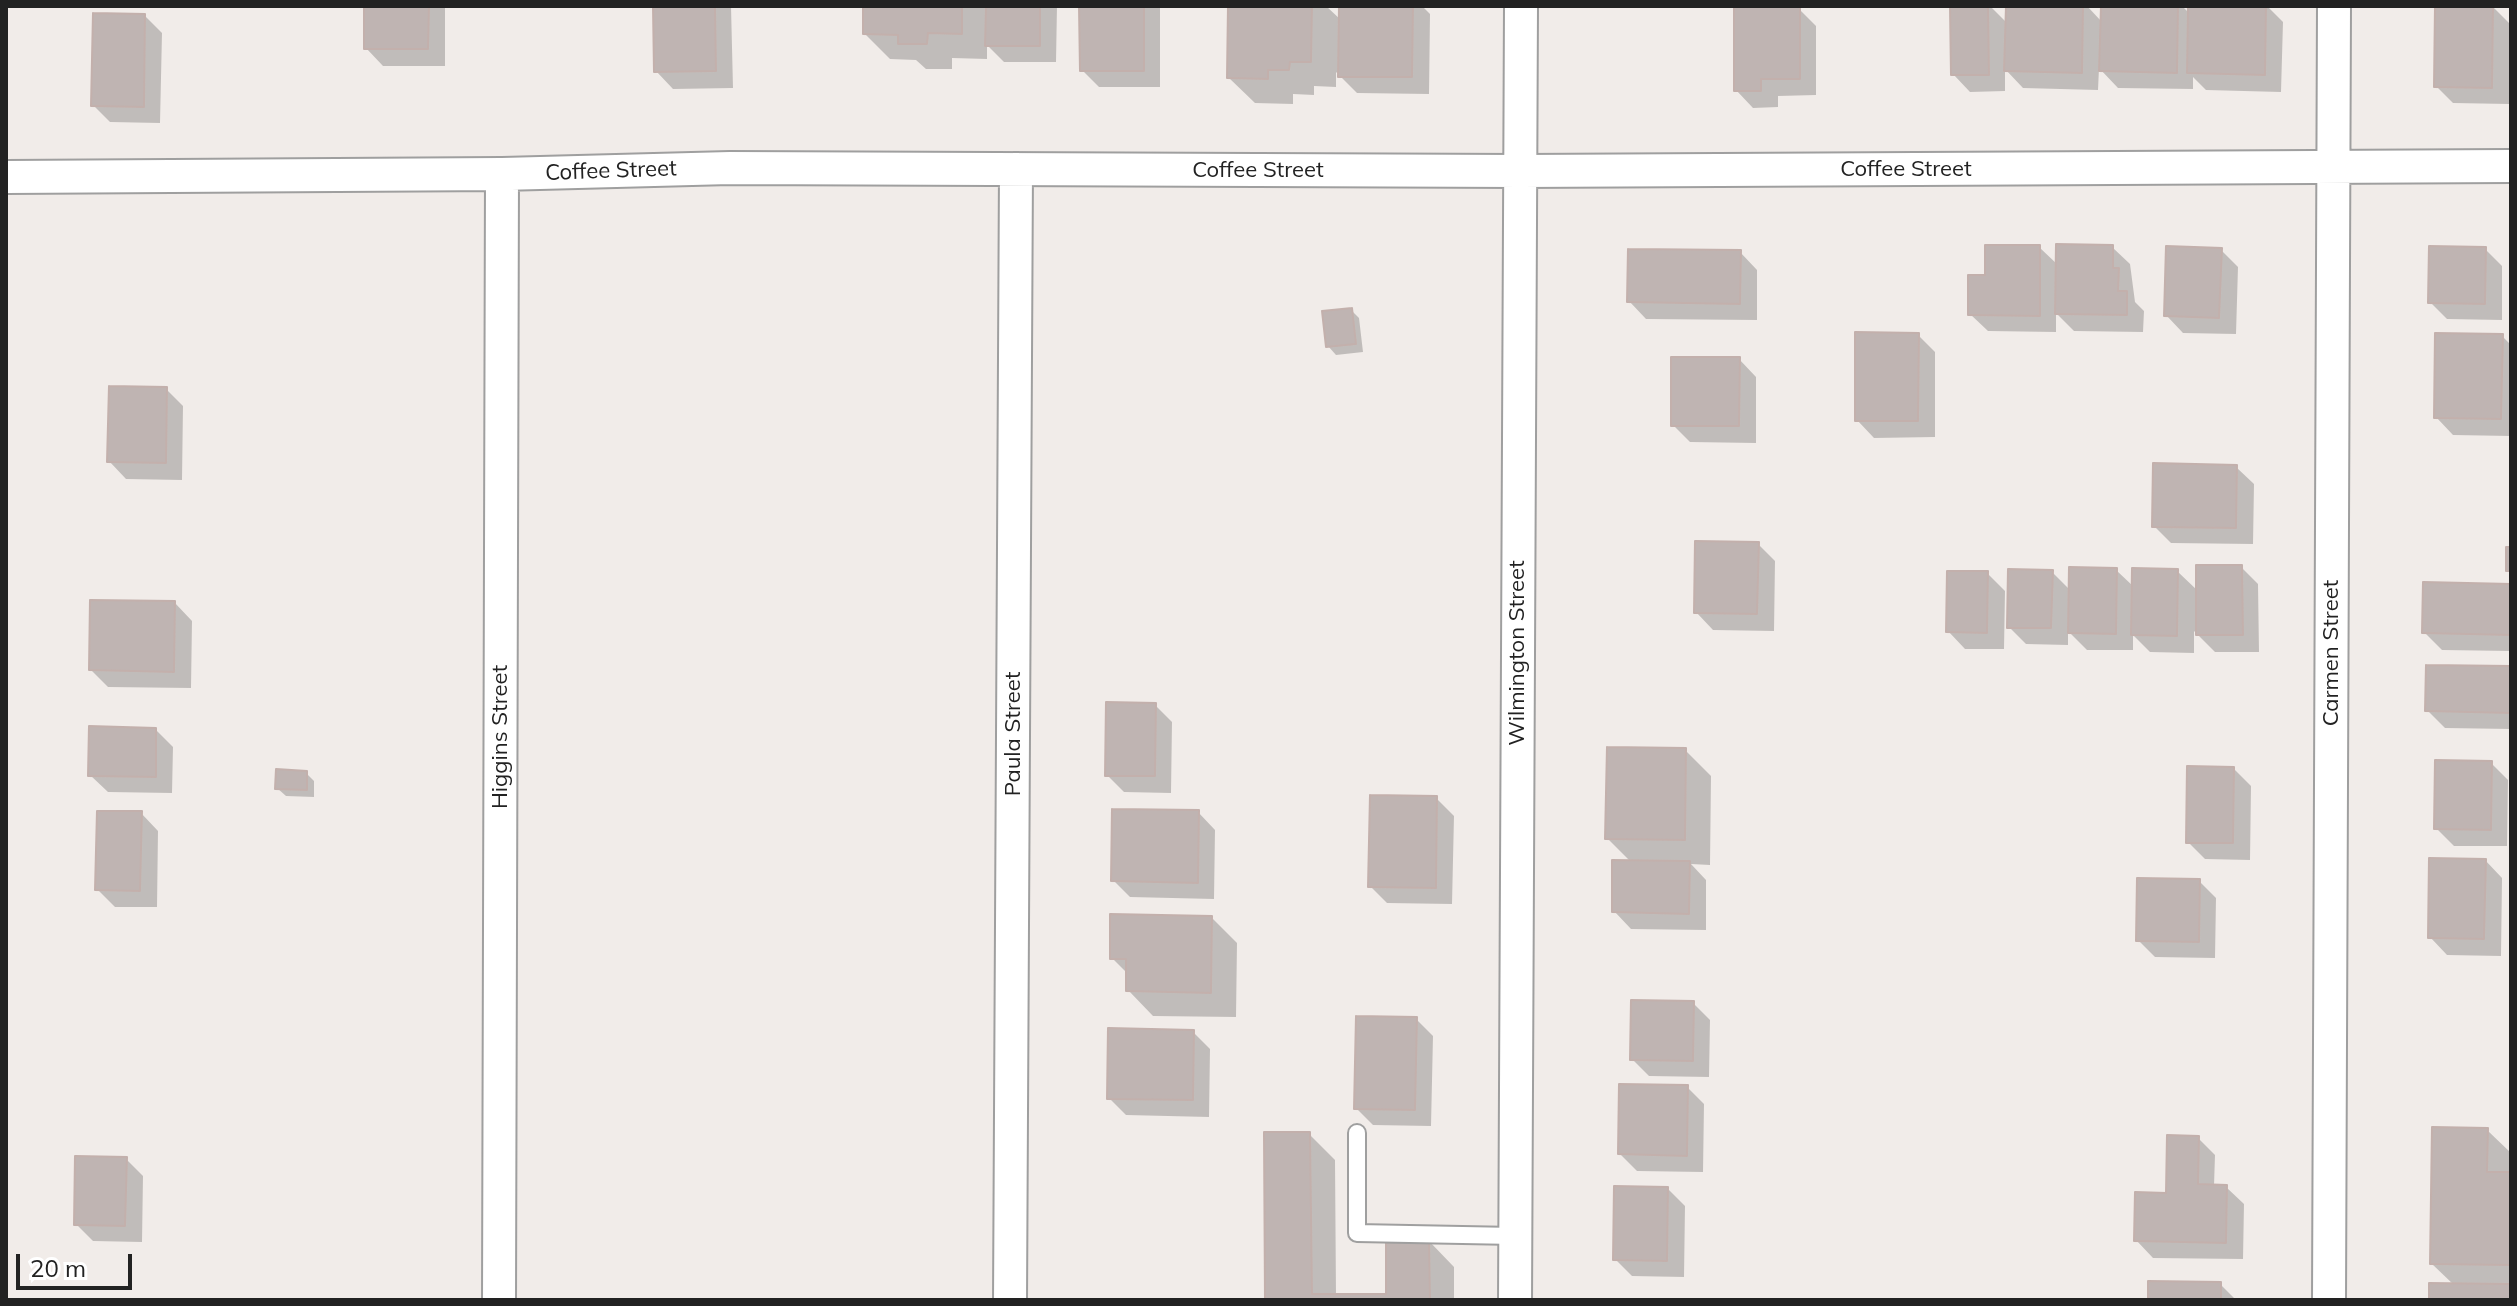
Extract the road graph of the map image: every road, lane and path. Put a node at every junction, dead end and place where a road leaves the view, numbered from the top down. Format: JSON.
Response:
{"nodes":[{"id":1,"x":1521,"y":6,"type":"edge"},
{"id":2,"x":2334,"y":6,"type":"edge"},
{"id":3,"x":2334,"y":166,"type":"junction"},
{"id":4,"x":2511,"y":166,"type":"edge"},
{"id":5,"x":1016,"y":169,"type":"junction"},
{"id":6,"x":1521,"y":171,"type":"junction"},
{"id":7,"x":502,"y":174,"type":"junction"},
{"id":8,"x":6,"y":177,"type":"edge"},
{"id":9,"x":1357,"y":1133,"type":"dead end"},
{"id":10,"x":1515,"y":1236,"type":"junction"},
{"id":11,"x":499,"y":1300,"type":"edge"},
{"id":12,"x":1010,"y":1300,"type":"edge"},
{"id":13,"x":1515,"y":1300,"type":"edge"},
{"id":14,"x":2329,"y":1300,"type":"edge"}],
"edges":[{"from":1,"to":6,"type":"street","name":"Wilmington Street"},
{"from":2,"to":3,"type":"street","name":"Carmen Street"},
{"from":3,"to":4,"type":"street","name":"Coffee Street"},
{"from":3,"to":6,"type":"street","name":"Coffee Street"},
{"from":3,"to":14,"type":"street","name":"Carmen Street"},
{"from":5,"to":6,"type":"street","name":"Coffee Street"},
{"from":5,"to":7,"type":"street","name":"Coffee Street"},
{"from":5,"to":12,"type":"street","name":"Paula Street"},
{"from":6,"to":10,"type":"street","name":"Wilmington Street"},
{"from":7,"to":8,"type":"street","name":"Coffee Street"},
{"from":7,"to":11,"type":"street","name":"Higgins Street"},
{"from":9,"to":10,"type":"lane"},
{"from":10,"to":13,"type":"street","name":"Wilmington Street"}]}
